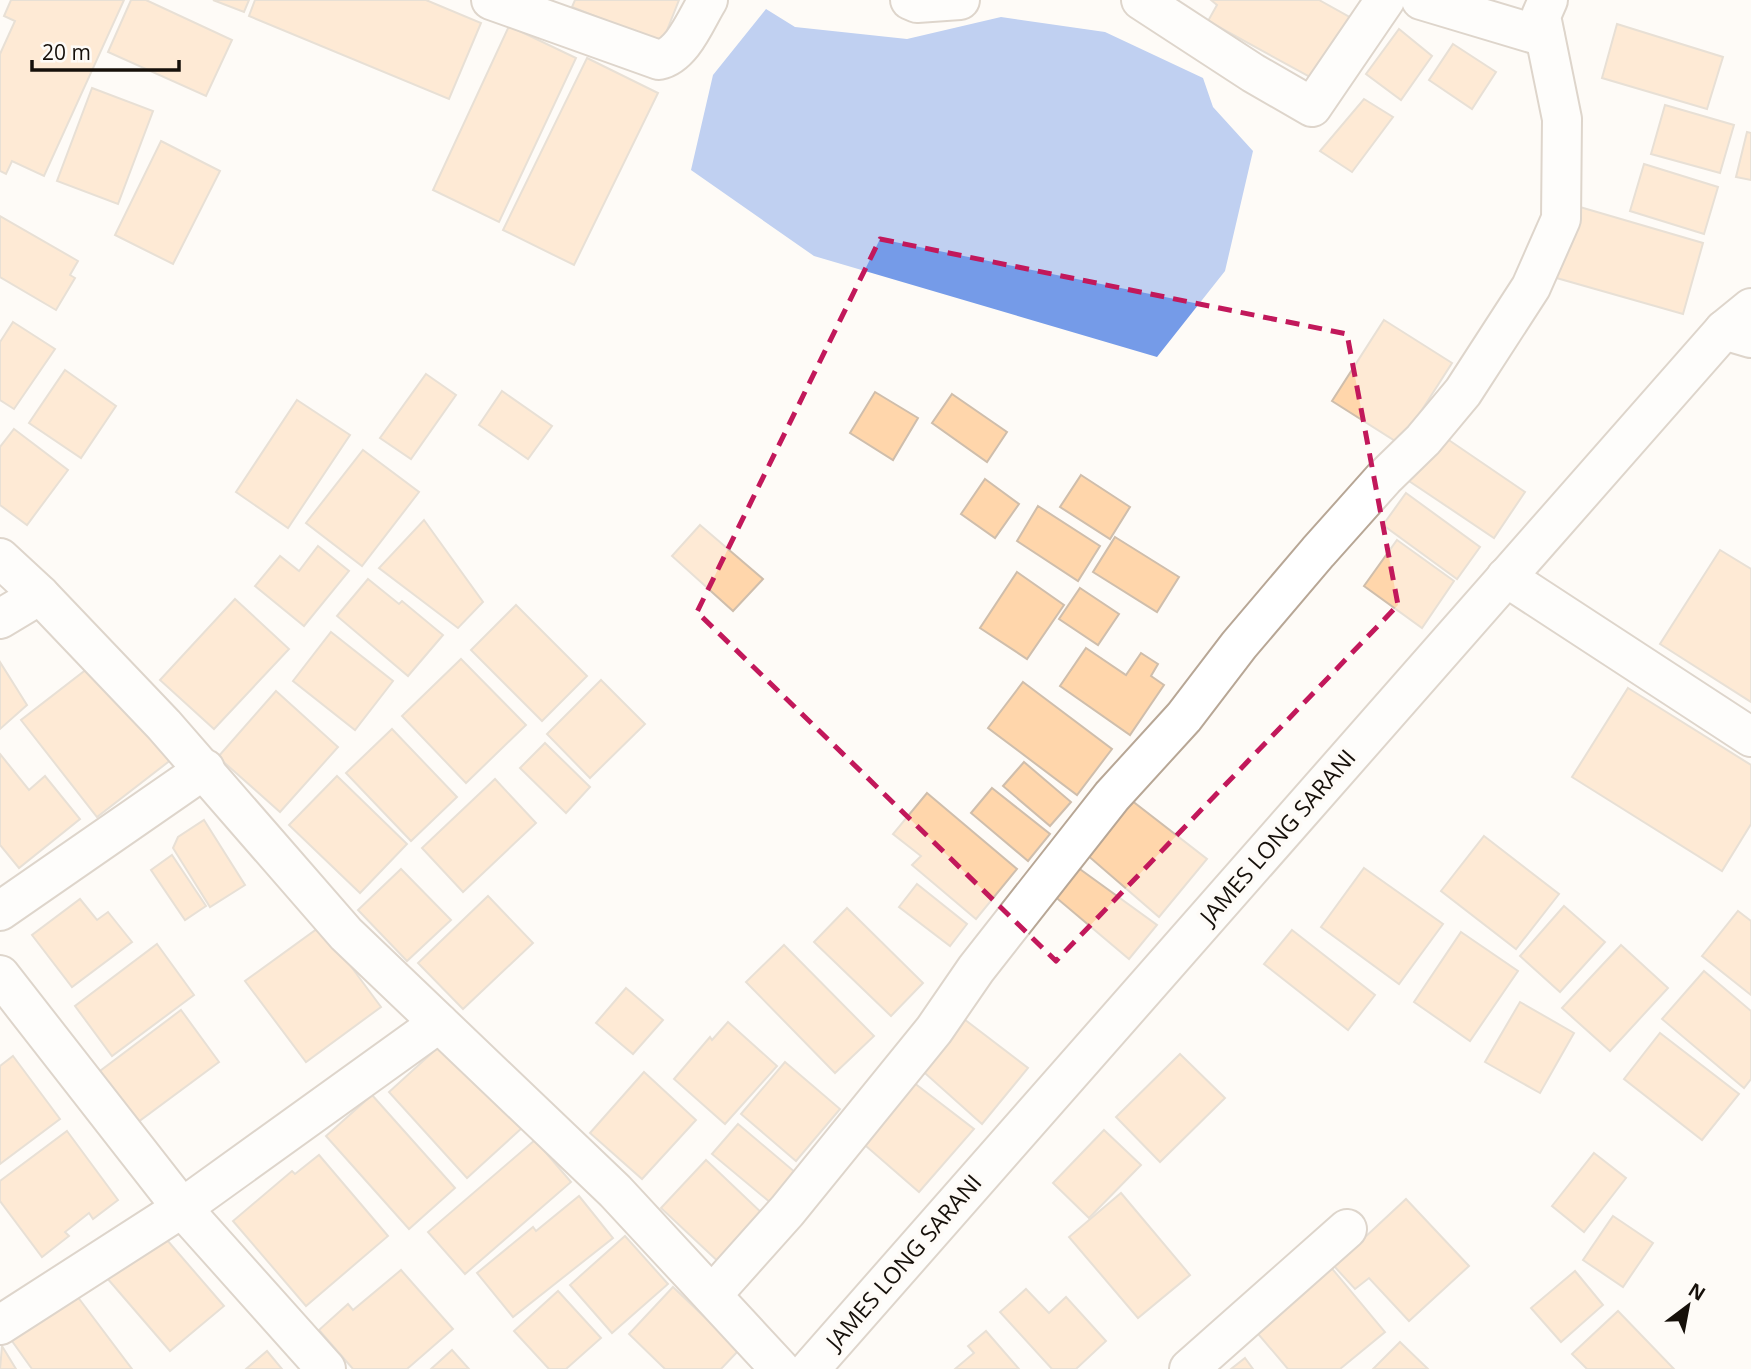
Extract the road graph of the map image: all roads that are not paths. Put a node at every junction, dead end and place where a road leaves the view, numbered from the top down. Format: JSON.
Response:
{"nodes":[{"id":1,"x":491,"y":0,"type":"edge"},
{"id":2,"x":708,"y":0,"type":"edge"},
{"id":3,"x":910,"y":0,"type":"edge"},
{"id":4,"x":960,"y":0,"type":"edge"},
{"id":5,"x":1141,"y":0,"type":"edge"},
{"id":6,"x":1385,"y":0,"type":"edge"},
{"id":7,"x":1421,"y":0,"type":"edge"},
{"id":8,"x":1548,"y":0,"type":"edge"},
{"id":9,"x":1545,"y":37,"type":"junction"},
{"id":10,"x":1742,"y":326,"type":"edge"},
{"id":11,"x":0,"y":558,"type":"edge"},
{"id":12,"x":1507,"y":577,"type":"junction"},
{"id":13,"x":40,"y":595,"type":"junction"},
{"id":14,"x":0,"y":619,"type":"edge"},
{"id":15,"x":1751,"y":737,"type":"edge"},
{"id":16,"x":205,"y":769,"type":"junction"},
{"id":17,"x":0,"y":911,"type":"edge"},
{"id":18,"x":0,"y":975,"type":"edge"},
{"id":19,"x":439,"y":1023,"type":"junction"},
{"id":20,"x":182,"y":1208,"type":"junction"},
{"id":21,"x":1347,"y":1229,"type":"dead end"},
{"id":22,"x":712,"y":1295,"type":"junction"},
{"id":23,"x":0,"y":1325,"type":"edge"},
{"id":24,"x":326,"y":1369,"type":"edge"},
{"id":25,"x":780,"y":1369,"type":"edge"},
{"id":26,"x":810,"y":1369,"type":"edge"},
{"id":27,"x":1189,"y":1369,"type":"edge"}],
"edges":[{"from":1,"to":2,"type":"street"},
{"from":3,"to":4,"type":"street"},
{"from":5,"to":6,"type":"street"},
{"from":7,"to":9,"type":"street"},
{"from":8,"to":9,"type":"street"},
{"from":9,"to":22,"type":"street"},
{"from":10,"to":12,"type":"street","name":"JAMES LONG SARANI"},
{"from":11,"to":13,"type":"street"},
{"from":12,"to":15,"type":"street"},
{"from":12,"to":26,"type":"street","name":"JAMES LONG SARANI"},
{"from":13,"to":14,"type":"street"},
{"from":13,"to":16,"type":"street"},
{"from":16,"to":17,"type":"street"},
{"from":16,"to":19,"type":"street"},
{"from":18,"to":20,"type":"street"},
{"from":19,"to":20,"type":"street"},
{"from":19,"to":22,"type":"street"},
{"from":20,"to":23,"type":"street"},
{"from":20,"to":24,"type":"street"},
{"from":21,"to":27,"type":"street"},
{"from":22,"to":25,"type":"street"}]}
